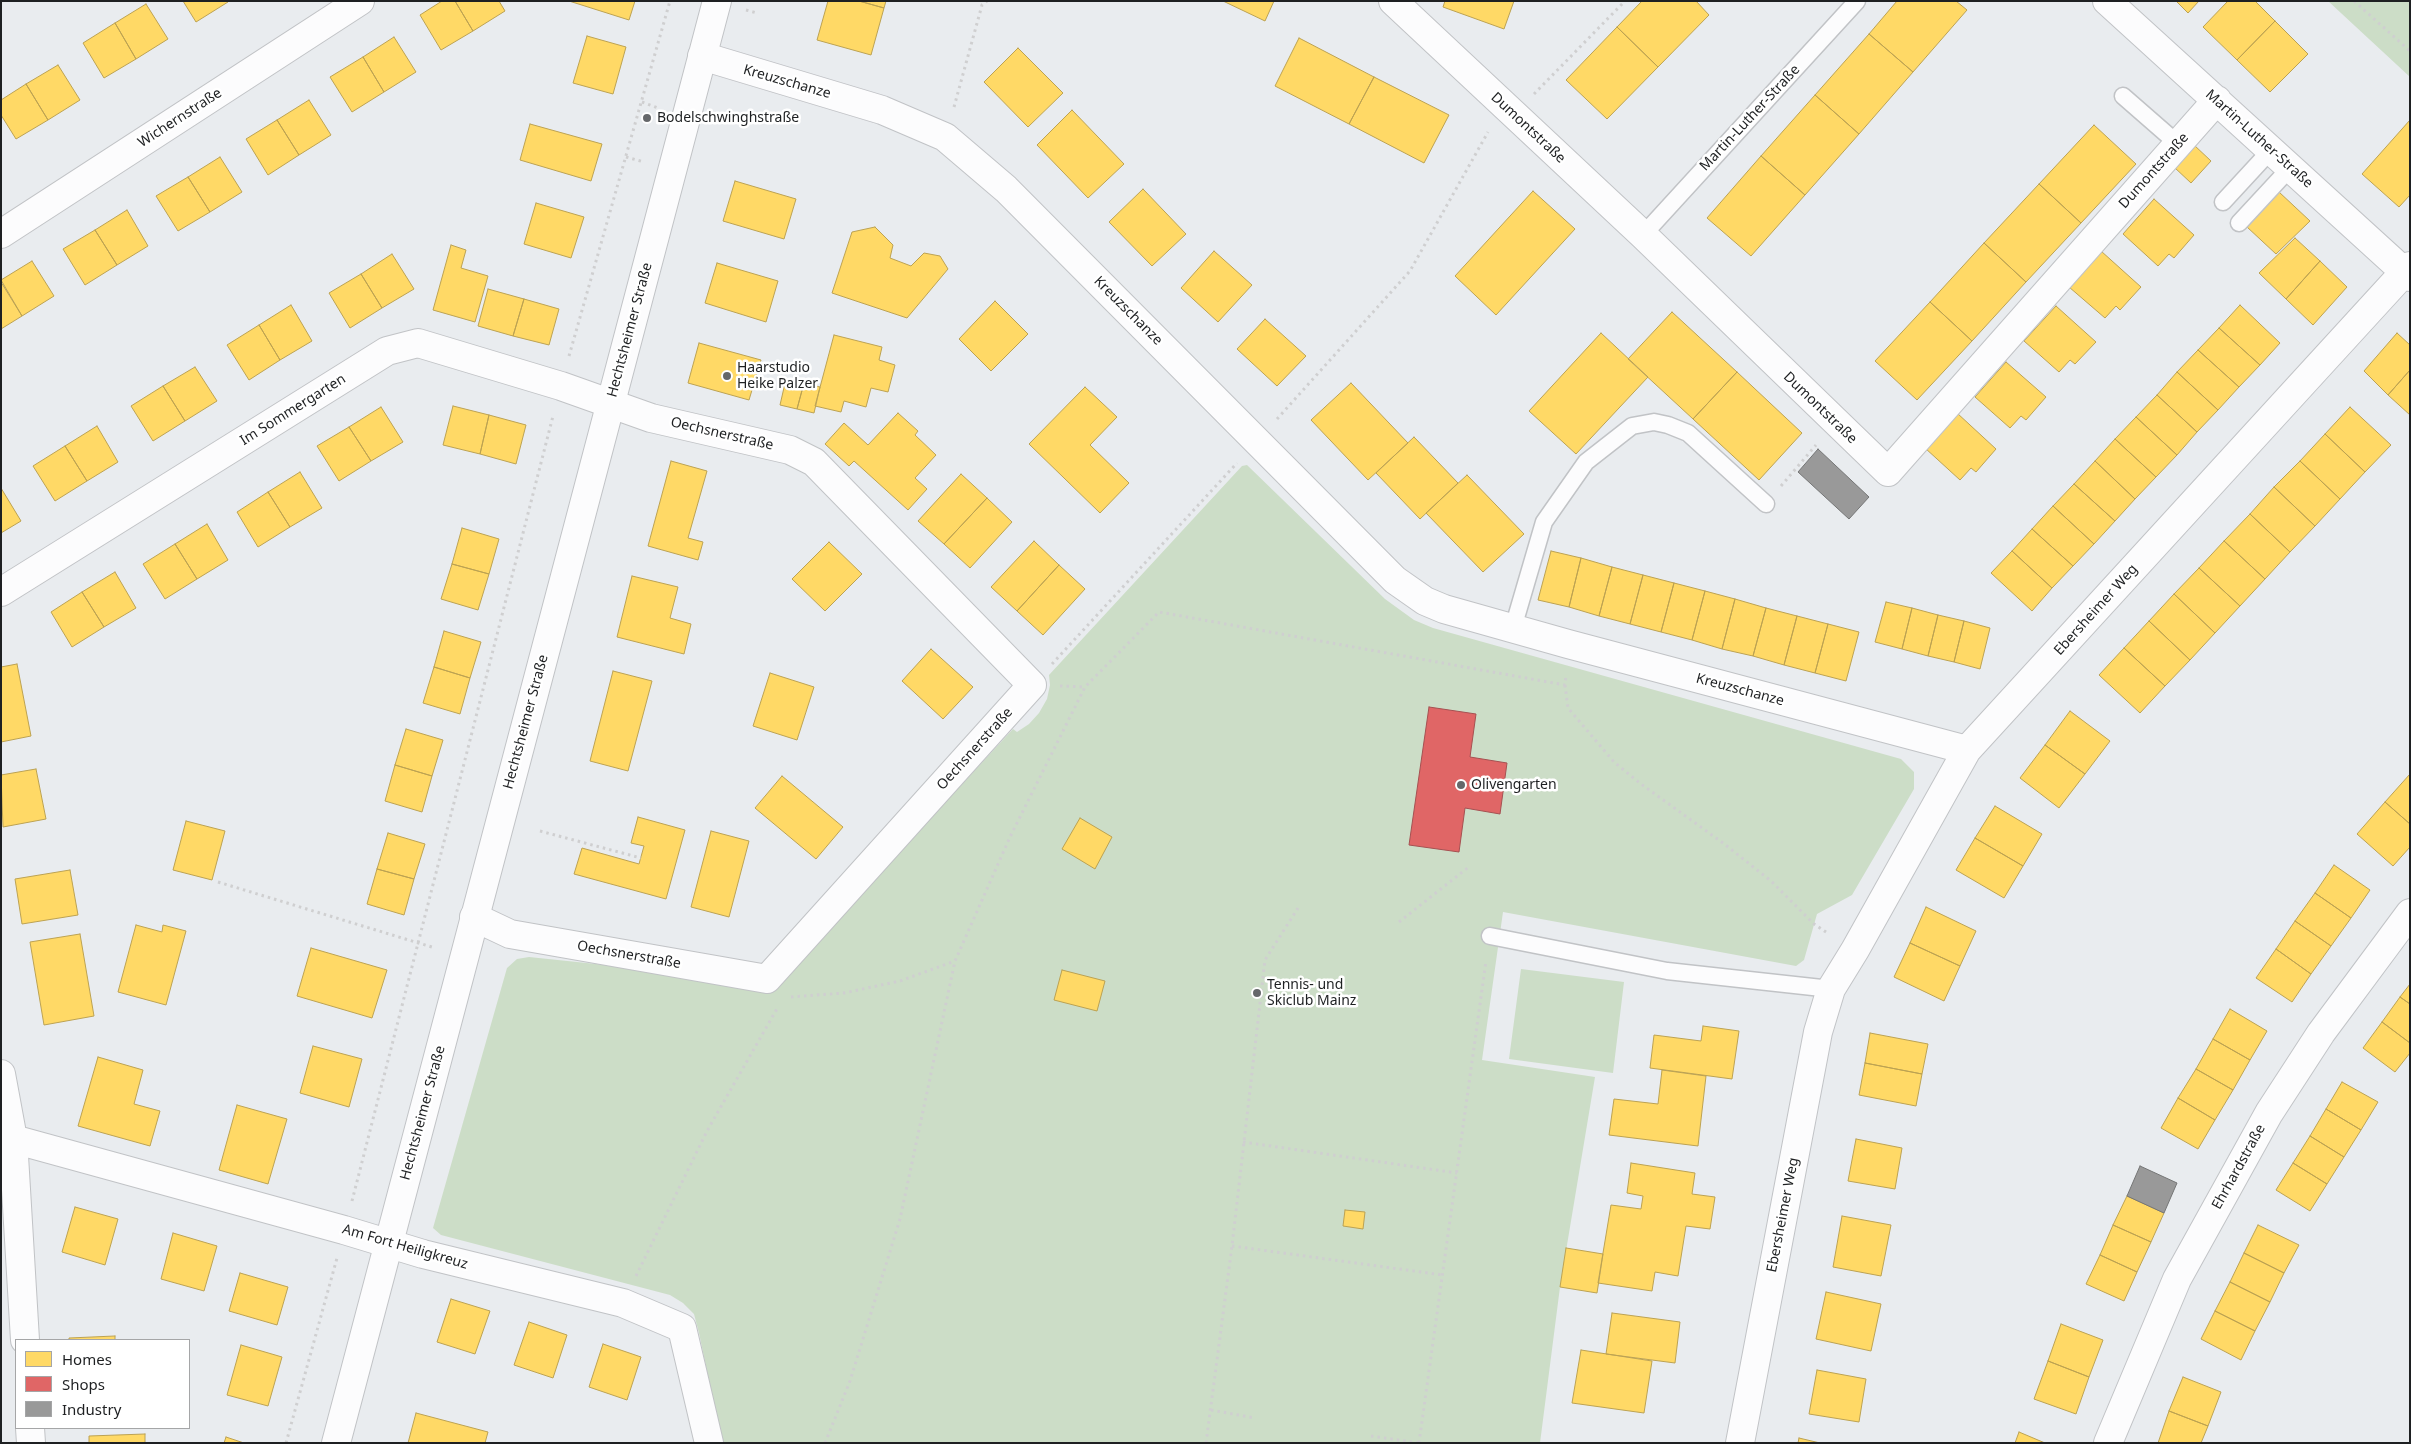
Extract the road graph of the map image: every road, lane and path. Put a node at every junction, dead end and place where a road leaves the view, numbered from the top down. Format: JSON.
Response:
{"nodes":[{"id":1,"x":360,"y":1,"type":"edge"},
{"id":2,"x":670,"y":1,"type":"edge"},
{"id":3,"x":717,"y":1,"type":"edge"},
{"id":4,"x":987,"y":1,"type":"edge"},
{"id":5,"x":1393,"y":1,"type":"edge"},
{"id":6,"x":1625,"y":1,"type":"edge"},
{"id":7,"x":1858,"y":1,"type":"edge"},
{"id":8,"x":2107,"y":1,"type":"edge"},
{"id":9,"x":2354,"y":1,"type":"edge"},
{"id":10,"x":2410,"y":51,"type":"edge"},
{"id":11,"x":702,"y":56,"type":"junction"},
{"id":12,"x":2123,"y":96,"type":"dead end"},
{"id":13,"x":2217,"y":100,"type":"junction"},
{"id":14,"x":642,"y":102,"type":"junction"},
{"id":15,"x":659,"y":108,"type":"dead end"},
{"id":16,"x":1514,"y":115,"type":"junction"},
{"id":17,"x":946,"y":137,"type":"junction"},
{"id":18,"x":2178,"y":144,"type":"junction"},
{"id":19,"x":626,"y":157,"type":"junction"},
{"id":20,"x":2281,"y":159,"type":"junction"},
{"id":21,"x":645,"y":162,"type":"dead end"},
{"id":22,"x":2223,"y":202,"type":"dead end"},
{"id":23,"x":2239,"y":223,"type":"dead end"},
{"id":24,"x":1,"y":234,"type":"edge"},
{"id":25,"x":1643,"y":235,"type":"junction"},
{"id":26,"x":2408,"y":272,"type":"edge"},
{"id":27,"x":560,"y":386,"type":"junction"},
{"id":28,"x":610,"y":404,"type":"junction"},
{"id":29,"x":1835,"y":422,"type":"junction"},
{"id":30,"x":1766,"y":504,"type":"joint"},
{"id":31,"x":1,"y":592,"type":"edge"},
{"id":32,"x":1513,"y":628,"type":"junction"},
{"id":33,"x":1568,"y":644,"type":"junction"},
{"id":34,"x":1566,"y":685,"type":"junction"},
{"id":35,"x":1967,"y":750,"type":"junction"},
{"id":36,"x":540,"y":831,"type":"dead end"},
{"id":37,"x":640,"y":858,"type":"dead end"},
{"id":38,"x":1470,"y":866,"type":"dead end"},
{"id":39,"x":218,"y":882,"type":"dead end"},
{"id":40,"x":1298,"y":908,"type":"dead end"},
{"id":41,"x":2410,"y":913,"type":"edge"},
{"id":42,"x":474,"y":917,"type":"junction"},
{"id":43,"x":1398,"y":922,"type":"dead end"},
{"id":44,"x":1490,"y":936,"type":"joint"},
{"id":45,"x":418,"y":943,"type":"junction"},
{"id":46,"x":1855,"y":950,"type":"junction"},
{"id":47,"x":955,"y":961,"type":"junction"},
{"id":48,"x":1831,"y":989,"type":"junction"},
{"id":49,"x":1,"y":1074,"type":"edge"},
{"id":50,"x":13,"y":1139,"type":"junction"},
{"id":51,"x":1243,"y":1142,"type":"junction"},
{"id":52,"x":1457,"y":1173,"type":"junction"},
{"id":53,"x":344,"y":1230,"type":"junction"},
{"id":54,"x":388,"y":1243,"type":"junction"},
{"id":55,"x":1232,"y":1246,"type":"junction"},
{"id":56,"x":1443,"y":1275,"type":"junction"},
{"id":57,"x":623,"y":1303,"type":"junction"},
{"id":58,"x":25,"y":1339,"type":"edge"},
{"id":59,"x":1211,"y":1410,"type":"junction"},
{"id":60,"x":1255,"y":1418,"type":"dead end"},
{"id":61,"x":30,"y":1429,"type":"edge"},
{"id":62,"x":1371,"y":1436,"type":"dead end"},
{"id":63,"x":31,"y":1443,"type":"edge"},
{"id":64,"x":286,"y":1443,"type":"edge"},
{"id":65,"x":336,"y":1443,"type":"edge"},
{"id":66,"x":709,"y":1443,"type":"edge"},
{"id":67,"x":825,"y":1443,"type":"edge"},
{"id":68,"x":1206,"y":1443,"type":"edge"},
{"id":69,"x":1419,"y":1443,"type":"edge"},
{"id":70,"x":1740,"y":1443,"type":"edge"},
{"id":71,"x":2108,"y":1443,"type":"edge"}],
"edges":[{"from":1,"to":24,"type":"street","name":"Wichernstraße"},
{"from":2,"to":14,"type":"path"},
{"from":3,"to":11,"type":"street","name":"Hechtsheimer Straße"},
{"from":4,"to":17,"type":"path"},
{"from":5,"to":16,"type":"street","name":"Dumontstraße"},
{"from":6,"to":16,"type":"path"},
{"from":7,"to":25,"type":"lane","name":"Martin-Luther-Straße"},
{"from":8,"to":13,"type":"street","name":"Martin-Luther-Straße"},
{"from":9,"to":10,"type":"path"},
{"from":11,"to":17,"type":"street","name":"Kreuzschanze"},
{"from":11,"to":28,"type":"street","name":"Hechtsheimer Straße"},
{"from":12,"to":18,"type":"lane"},
{"from":13,"to":18,"type":"street","name":"Dumontstraße"},
{"from":13,"to":20,"type":"street","name":"Martin-Luther-Straße"},
{"from":14,"to":15,"type":"path"},
{"from":14,"to":19,"type":"path"},
{"from":16,"to":25,"type":"street","name":"Dumontstraße"},
{"from":17,"to":32,"type":"street","name":"Kreuzschanze"},
{"from":18,"to":29,"type":"street","name":"Dumontstraße"},
{"from":19,"to":21,"type":"path"},
{"from":19,"to":27,"type":"path"},
{"from":20,"to":22,"type":"lane"},
{"from":20,"to":23,"type":"lane"},
{"from":20,"to":26,"type":"street","name":"Martin-Luther-Straße"},
{"from":25,"to":29,"type":"street","name":"Dumontstraße"},
{"from":26,"to":35,"type":"street","name":"Ebersheimer Weg"},
{"from":27,"to":28,"type":"street","name":"Im Sommergarten"},
{"from":27,"to":31,"type":"street","name":"Im Sommergarten"},
{"from":27,"to":45,"type":"path"},
{"from":28,"to":42,"type":"street","name":"Hechtsheimer Straße"},
{"from":28,"to":42,"type":"street","name":"Oechsnerstraße"},
{"from":29,"to":30,"type":"path"},
{"from":30,"to":32,"type":"lane"},
{"from":32,"to":33,"type":"street","name":"Kreuzschanze"},
{"from":33,"to":34,"type":"path"},
{"from":33,"to":35,"type":"street","name":"Kreuzschanze"},
{"from":34,"to":46,"type":"path"},
{"from":34,"to":47,"type":"path"},
{"from":35,"to":46,"type":"street","name":"Ebersheimer Weg"},
{"from":36,"to":37,"type":"path"},
{"from":38,"to":43,"type":"path"},
{"from":39,"to":45,"type":"path"},
{"from":40,"to":51,"type":"path"},
{"from":41,"to":71,"type":"street","name":"Ehrhardstraße"},
{"from":42,"to":54,"type":"street","name":"Hechtsheimer Straße"},
{"from":44,"to":48,"type":"lane"},
{"from":44,"to":52,"type":"path"},
{"from":45,"to":53,"type":"path"},
{"from":46,"to":48,"type":"street","name":"Ebersheimer Weg"},
{"from":47,"to":57,"type":"path"},
{"from":47,"to":67,"type":"path"},
{"from":48,"to":70,"type":"street","name":"Ebersheimer Weg"},
{"from":49,"to":50,"type":"street"},
{"from":50,"to":53,"type":"street","name":"Am Fort Heiligkreuz"},
{"from":50,"to":58,"type":"street"},
{"from":51,"to":52,"type":"path"},
{"from":51,"to":55,"type":"path"},
{"from":52,"to":56,"type":"path"},
{"from":53,"to":54,"type":"street","name":"Am Fort Heiligkreuz"},
{"from":53,"to":64,"type":"path"},
{"from":54,"to":57,"type":"street","name":"Am Fort Heiligkreuz"},
{"from":54,"to":65,"type":"street","name":"Hechtsheimer Straße"},
{"from":55,"to":56,"type":"path"},
{"from":55,"to":59,"type":"path"},
{"from":56,"to":69,"type":"path"},
{"from":57,"to":66,"type":"street","name":"Am Fort Heiligkreuz"},
{"from":59,"to":60,"type":"path"},
{"from":59,"to":68,"type":"path"},
{"from":61,"to":63,"type":"street"},
{"from":62,"to":69,"type":"path"}]}
